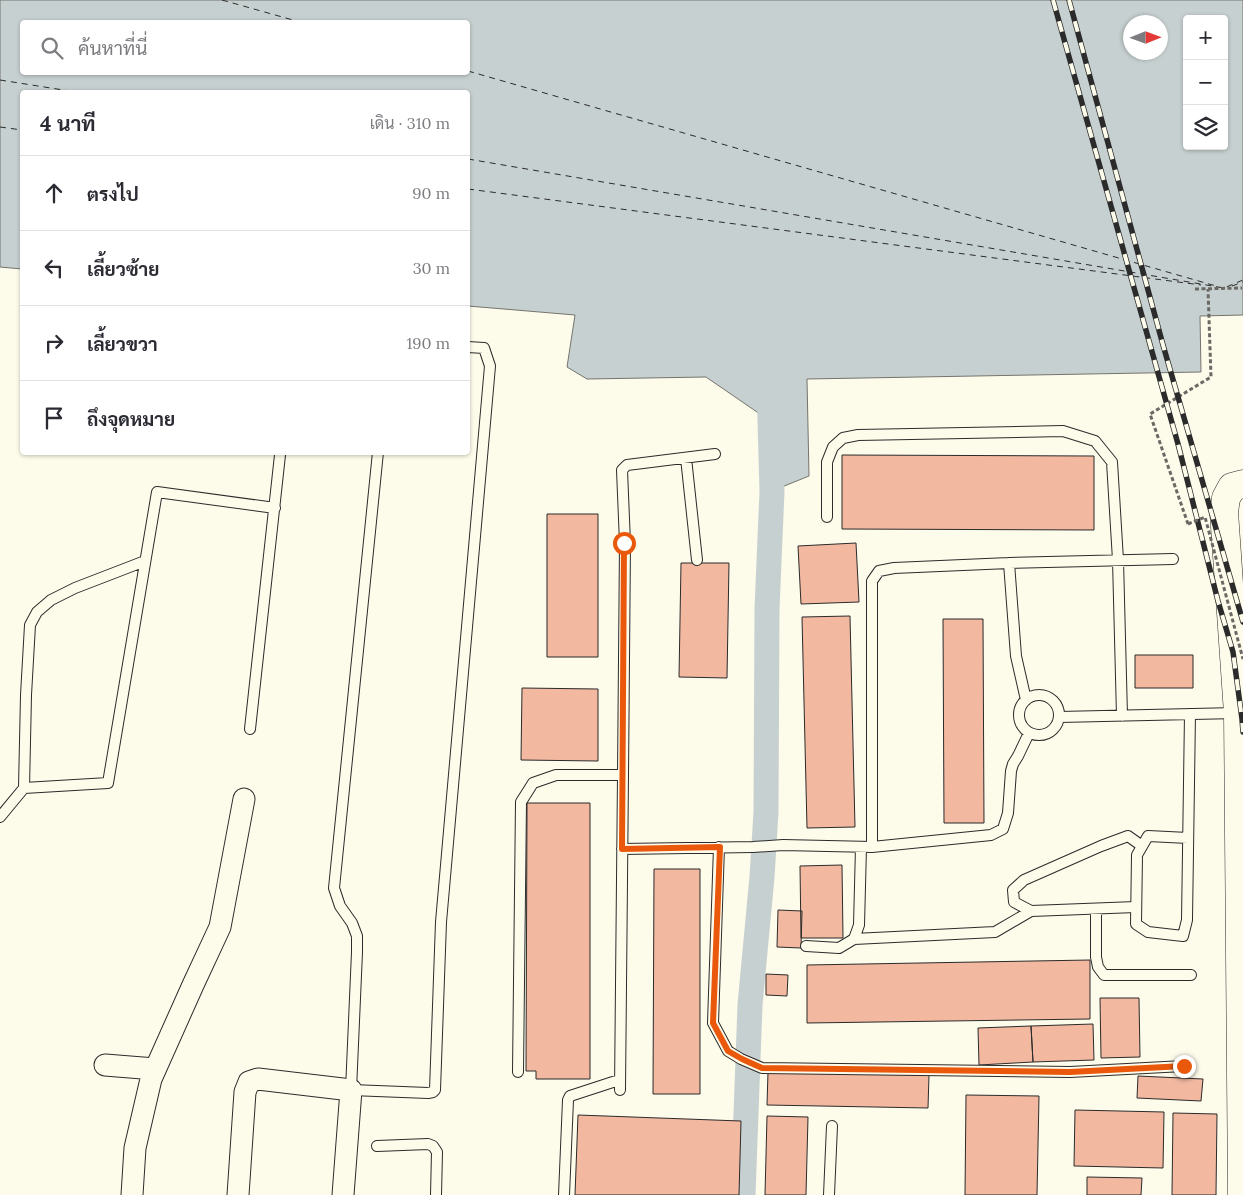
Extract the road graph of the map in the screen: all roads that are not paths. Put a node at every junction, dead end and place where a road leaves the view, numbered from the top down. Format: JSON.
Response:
{"nodes":[{"id":1,"x":470,"y":347,"type":"edge"},
{"id":2,"x":715,"y":454,"type":"dead end"},
{"id":3,"x":280,"y":455,"type":"dead end"},
{"id":4,"x":378,"y":455,"type":"edge"},
{"id":5,"x":686,"y":458,"type":"junction"},
{"id":6,"x":1243,"y":484,"type":"edge"},
{"id":7,"x":275,"y":508,"type":"junction"},
{"id":8,"x":827,"y":517,"type":"dead end"},
{"id":9,"x":1173,"y":559,"type":"dead end"},
{"id":10,"x":697,"y":560,"type":"dead end"},
{"id":11,"x":1118,"y":560,"type":"junction"},
{"id":12,"x":145,"y":561,"type":"junction"},
{"id":13,"x":1009,"y":563,"type":"junction"},
{"id":14,"x":1026,"y":700,"type":"junction"},
{"id":15,"x":1238,"y":712,"type":"junction"},
{"id":16,"x":1190,"y":714,"type":"junction"},
{"id":17,"x":1122,"y":716,"type":"junction"},
{"id":18,"x":1059,"y":717,"type":"junction"},
{"id":19,"x":250,"y":729,"type":"dead end"},
{"id":20,"x":1029,"y":733,"type":"junction"},
{"id":21,"x":624,"y":776,"type":"junction"},
{"id":22,"x":24,"y":788,"type":"junction"},
{"id":23,"x":244,"y":799,"type":"dead end"},
{"id":24,"x":0,"y":817,"type":"edge"},
{"id":25,"x":1188,"y":838,"type":"junction"},
{"id":26,"x":1142,"y":846,"type":"junction"},
{"id":27,"x":720,"y":847,"type":"junction"},
{"id":28,"x":861,"y":847,"type":"junction"},
{"id":29,"x":872,"y":847,"type":"junction"},
{"id":30,"x":622,"y":849,"type":"junction"},
{"id":31,"x":1136,"y":907,"type":"junction"},
{"id":32,"x":1096,"y":909,"type":"junction"},
{"id":33,"x":1031,"y":911,"type":"junction"},
{"id":34,"x":854,"y":940,"type":"junction"},
{"id":35,"x":806,"y":946,"type":"dead end"},
{"id":36,"x":1191,"y":976,"type":"dead end"},
{"id":37,"x":105,"y":1065,"type":"dead end"},
{"id":38,"x":1184,"y":1066,"type":"dead end"},
{"id":39,"x":155,"y":1069,"type":"junction"},
{"id":40,"x":518,"y":1072,"type":"dead end"},
{"id":41,"x":351,"y":1090,"type":"junction"},
{"id":42,"x":832,"y":1126,"type":"dead end"},
{"id":43,"x":376,"y":1146,"type":"dead end"},
{"id":44,"x":132,"y":1195,"type":"edge"},
{"id":45,"x":238,"y":1195,"type":"edge"},
{"id":46,"x":344,"y":1195,"type":"edge"},
{"id":47,"x":436,"y":1195,"type":"edge"},
{"id":48,"x":564,"y":1195,"type":"edge"},
{"id":49,"x":829,"y":1195,"type":"edge"},
{"id":50,"x":1242,"y":1195,"type":"edge"}],
"edges":[{"from":1,"to":41,"type":"lane"},
{"from":2,"to":5,"type":"lane"},
{"from":3,"to":7,"type":"lane"},
{"from":4,"to":41,"type":"lane"},
{"from":5,"to":10,"type":"lane"},
{"from":5,"to":21,"type":"lane"},
{"from":6,"to":15,"type":"street"},
{"from":7,"to":12,"type":"lane"},
{"from":7,"to":19,"type":"lane"},
{"from":8,"to":11,"type":"lane"},
{"from":9,"to":11,"type":"lane"},
{"from":11,"to":13,"type":"lane"},
{"from":11,"to":17,"type":"lane"},
{"from":12,"to":22,"type":"lane"},
{"from":12,"to":22,"type":"lane"},
{"from":13,"to":14,"type":"lane"},
{"from":13,"to":29,"type":"lane"},
{"from":14,"to":18,"type":"lane"},
{"from":14,"to":20,"type":"lane"},
{"from":15,"to":16,"type":"lane"},
{"from":15,"to":50,"type":"street"},
{"from":16,"to":17,"type":"lane"},
{"from":16,"to":25,"type":"lane"},
{"from":17,"to":18,"type":"lane"},
{"from":18,"to":20,"type":"lane"},
{"from":20,"to":29,"type":"lane"},
{"from":21,"to":30,"type":"lane"},
{"from":21,"to":40,"type":"lane"},
{"from":22,"to":24,"type":"lane"},
{"from":23,"to":39,"type":"street"},
{"from":25,"to":26,"type":"lane"},
{"from":25,"to":31,"type":"lane"},
{"from":26,"to":31,"type":"lane"},
{"from":26,"to":33,"type":"lane"},
{"from":27,"to":28,"type":"lane"},
{"from":27,"to":30,"type":"lane"},
{"from":27,"to":38,"type":"lane"},
{"from":28,"to":29,"type":"lane"},
{"from":28,"to":34,"type":"lane"},
{"from":30,"to":48,"type":"lane"},
{"from":31,"to":32,"type":"lane"},
{"from":32,"to":33,"type":"lane"},
{"from":32,"to":36,"type":"lane"},
{"from":33,"to":34,"type":"lane"},
{"from":34,"to":35,"type":"lane"},
{"from":37,"to":39,"type":"street"},
{"from":39,"to":44,"type":"street"},
{"from":41,"to":45,"type":"street"},
{"from":41,"to":46,"type":"street"},
{"from":42,"to":49,"type":"lane"},
{"from":43,"to":47,"type":"lane"}]}
